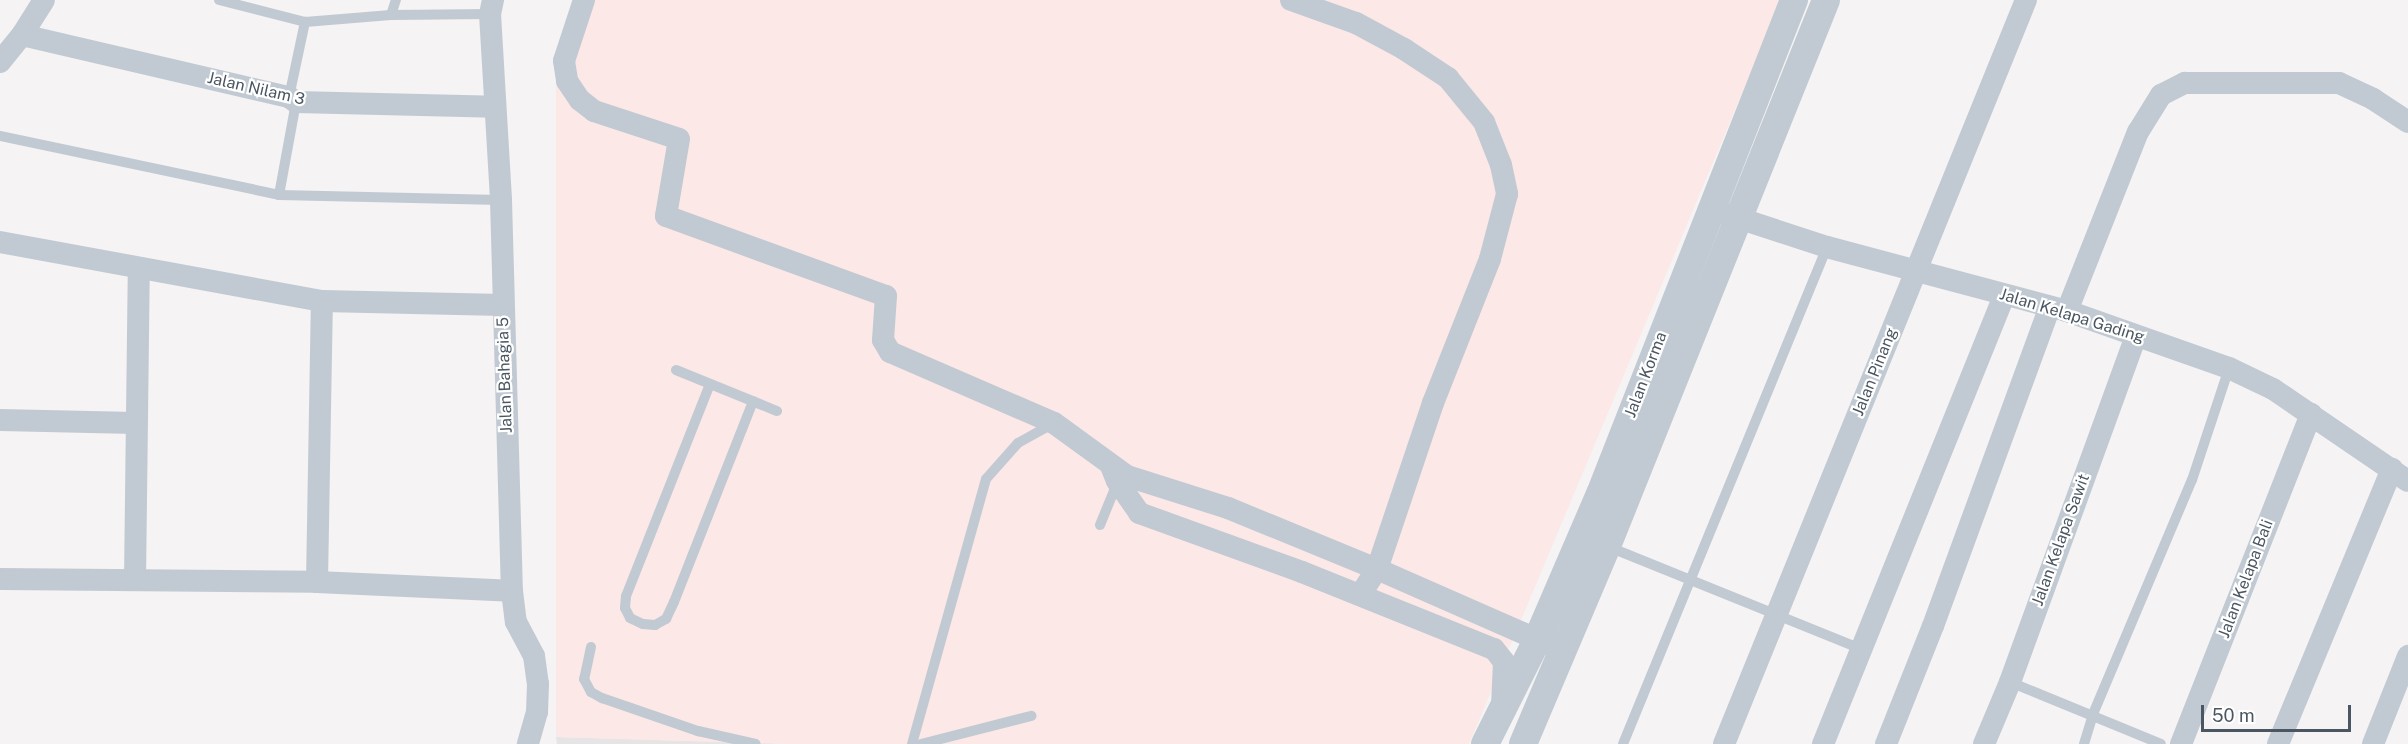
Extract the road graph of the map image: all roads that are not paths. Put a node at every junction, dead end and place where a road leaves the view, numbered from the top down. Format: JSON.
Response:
{"nodes":[{"id":1,"x":44,"y":0,"type":"edge"},
{"id":2,"x":219,"y":0,"type":"edge"},
{"id":3,"x":396,"y":0,"type":"edge"},
{"id":4,"x":584,"y":0,"type":"edge"},
{"id":5,"x":1292,"y":0,"type":"edge"},
{"id":6,"x":1794,"y":0,"type":"edge"},
{"id":7,"x":1826,"y":0,"type":"edge"},
{"id":8,"x":2026,"y":0,"type":"edge"},
{"id":9,"x":491,"y":7,"type":"edge"},
{"id":10,"x":391,"y":15,"type":"junction"},
{"id":11,"x":305,"y":22,"type":"junction"},
{"id":12,"x":22,"y":35,"type":"junction"},
{"id":13,"x":0,"y":62,"type":"edge"},
{"id":14,"x":293,"y":100,"type":"junction"},
{"id":15,"x":494,"y":107,"type":"junction"},
{"id":16,"x":2408,"y":122,"type":"edge"},
{"id":17,"x":0,"y":136,"type":"edge"},
{"id":18,"x":279,"y":195,"type":"junction"},
{"id":19,"x":501,"y":200,"type":"junction"},
{"id":20,"x":1710,"y":209,"type":"junction"},
{"id":21,"x":1737,"y":218,"type":"junction"},
{"id":22,"x":0,"y":242,"type":"edge"},
{"id":23,"x":1827,"y":247,"type":"junction"},
{"id":24,"x":139,"y":268,"type":"junction"},
{"id":25,"x":1917,"y":271,"type":"junction"},
{"id":26,"x":2004,"y":294,"type":"junction"},
{"id":27,"x":322,"y":301,"type":"junction"},
{"id":28,"x":502,"y":304,"type":"junction"},
{"id":29,"x":2059,"y":309,"type":"junction"},
{"id":30,"x":2136,"y":336,"type":"junction"},
{"id":31,"x":2229,"y":368,"type":"junction"},
{"id":32,"x":676,"y":370,"type":"dead end"},
{"id":33,"x":710,"y":384,"type":"junction"},
{"id":34,"x":753,"y":401,"type":"junction"},
{"id":35,"x":777,"y":411,"type":"dead end"},
{"id":36,"x":2311,"y":414,"type":"junction"},
{"id":37,"x":0,"y":420,"type":"edge"},
{"id":38,"x":135,"y":423,"type":"junction"},
{"id":39,"x":1054,"y":423,"type":"junction"},
{"id":40,"x":1118,"y":473,"type":"junction"},
{"id":41,"x":2400,"y":475,"type":"edge"},
{"id":42,"x":1100,"y":525,"type":"dead end"},
{"id":43,"x":1607,"y":546,"type":"junction"},
{"id":44,"x":1328,"y":550,"type":"junction"},
{"id":45,"x":1377,"y":569,"type":"junction"},
{"id":46,"x":1315,"y":578,"type":"junction"},
{"id":47,"x":0,"y":579,"type":"edge"},
{"id":48,"x":135,"y":580,"type":"junction"},
{"id":49,"x":317,"y":582,"type":"junction"},
{"id":50,"x":1691,"y":582,"type":"junction"},
{"id":51,"x":512,"y":591,"type":"junction"},
{"id":52,"x":1360,"y":595,"type":"junction"},
{"id":53,"x":1775,"y":614,"type":"junction"},
{"id":54,"x":1549,"y":645,"type":"junction"},
{"id":55,"x":591,"y":647,"type":"dead end"},
{"id":56,"x":1862,"y":649,"type":"junction"},
{"id":57,"x":2408,"y":656,"type":"edge"},
{"id":58,"x":2010,"y":682,"type":"junction"},
{"id":59,"x":1502,"y":710,"type":"junction"},
{"id":60,"x":2093,"y":714,"type":"junction"},
{"id":61,"x":1031,"y":716,"type":"dead end"},
{"id":62,"x":528,"y":744,"type":"edge"},
{"id":63,"x":756,"y":744,"type":"edge"},
{"id":64,"x":912,"y":744,"type":"edge"},
{"id":65,"x":921,"y":744,"type":"edge"},
{"id":66,"x":1485,"y":744,"type":"edge"},
{"id":67,"x":1523,"y":744,"type":"edge"},
{"id":68,"x":1623,"y":744,"type":"edge"},
{"id":69,"x":1724,"y":744,"type":"edge"},
{"id":70,"x":1823,"y":744,"type":"edge"},
{"id":71,"x":1886,"y":744,"type":"edge"},
{"id":72,"x":1984,"y":744,"type":"edge"},
{"id":73,"x":2084,"y":744,"type":"edge"},
{"id":74,"x":2161,"y":744,"type":"edge"},
{"id":75,"x":2181,"y":744,"type":"edge"},
{"id":76,"x":2278,"y":744,"type":"edge"},
{"id":77,"x":2373,"y":744,"type":"edge"}],
"edges":[{"from":1,"to":12,"type":"street"},
{"from":2,"to":11,"type":"lane"},
{"from":3,"to":10,"type":"lane"},
{"from":4,"to":39,"type":"street"},
{"from":5,"to":45,"type":"street"},
{"from":6,"to":20,"type":"street","name":"Jalan Korma"},
{"from":7,"to":21,"type":"street","name":"Jalan Korma"},
{"from":8,"to":25,"type":"street","name":"Jalan Pinang"},
{"from":9,"to":10,"type":"lane"},
{"from":9,"to":15,"type":"street","name":"Jalan Bahagia 5"},
{"from":10,"to":11,"type":"lane"},
{"from":11,"to":14,"type":"lane"},
{"from":12,"to":13,"type":"street"},
{"from":12,"to":14,"type":"street","name":"Jalan Nilam 3"},
{"from":14,"to":15,"type":"street","name":"Jalan Nilam 3"},
{"from":14,"to":18,"type":"lane"},
{"from":15,"to":19,"type":"street","name":"Jalan Bahagia 5"},
{"from":16,"to":29,"type":"street"},
{"from":17,"to":18,"type":"lane"},
{"from":18,"to":19,"type":"lane"},
{"from":19,"to":28,"type":"street","name":"Jalan Bahagia 5"},
{"from":20,"to":21,"type":"street","name":"Jalan Kelapa Gading"},
{"from":20,"to":54,"type":"street","name":"Jalan Korma"},
{"from":21,"to":23,"type":"street","name":"Jalan Kelapa Gading"},
{"from":21,"to":43,"type":"street","name":"Jalan Korma"},
{"from":22,"to":24,"type":"street"},
{"from":23,"to":25,"type":"street","name":"Jalan Kelapa Gading"},
{"from":23,"to":50,"type":"lane"},
{"from":24,"to":27,"type":"street"},
{"from":24,"to":38,"type":"street"},
{"from":25,"to":26,"type":"street","name":"Jalan Kelapa Gading"},
{"from":25,"to":53,"type":"street","name":"Jalan Pinang"},
{"from":26,"to":29,"type":"street","name":"Jalan Kelapa Gading"},
{"from":26,"to":56,"type":"street"},
{"from":27,"to":28,"type":"street"},
{"from":27,"to":49,"type":"street"},
{"from":28,"to":51,"type":"street","name":"Jalan Bahagia 5"},
{"from":29,"to":30,"type":"street","name":"Jalan Kelapa Gading"},
{"from":29,"to":71,"type":"street"},
{"from":30,"to":31,"type":"street","name":"Jalan Kelapa Gading"},
{"from":30,"to":58,"type":"street","name":"Jalan Kelapa Sawit"},
{"from":31,"to":36,"type":"street","name":"Jalan Kelapa Gading"},
{"from":31,"to":60,"type":"lane"},
{"from":32,"to":33,"type":"lane"},
{"from":33,"to":34,"type":"lane"},
{"from":33,"to":34,"type":"lane"},
{"from":34,"to":35,"type":"lane"},
{"from":36,"to":41,"type":"street","name":"Jalan Kelapa Gading"},
{"from":36,"to":75,"type":"street","name":"Jalan Kelapa Bali"},
{"from":37,"to":38,"type":"street"},
{"from":38,"to":48,"type":"street"},
{"from":39,"to":40,"type":"street"},
{"from":39,"to":64,"type":"lane"},
{"from":40,"to":42,"type":"lane"},
{"from":40,"to":44,"type":"street"},
{"from":40,"to":46,"type":"street"},
{"from":41,"to":76,"type":"street"},
{"from":43,"to":50,"type":"lane"},
{"from":43,"to":54,"type":"street","name":"Jalan Korma"},
{"from":44,"to":45,"type":"street"},
{"from":44,"to":46,"type":"street"},
{"from":45,"to":52,"type":"street"},
{"from":45,"to":54,"type":"street"},
{"from":46,"to":52,"type":"street"},
{"from":47,"to":48,"type":"street"},
{"from":48,"to":49,"type":"street"},
{"from":49,"to":51,"type":"street"},
{"from":50,"to":53,"type":"lane"},
{"from":50,"to":68,"type":"lane"},
{"from":51,"to":62,"type":"street","name":"Jalan Bahagia 5"},
{"from":52,"to":59,"type":"street"},
{"from":53,"to":56,"type":"lane"},
{"from":53,"to":69,"type":"street","name":"Jalan Pinang"},
{"from":54,"to":59,"type":"street","name":"Jalan Korma"},
{"from":54,"to":67,"type":"street","name":"Jalan Korma"},
{"from":55,"to":63,"type":"lane"},
{"from":56,"to":70,"type":"street"},
{"from":57,"to":77,"type":"street"},
{"from":58,"to":60,"type":"lane"},
{"from":58,"to":72,"type":"street","name":"Jalan Kelapa Sawit"},
{"from":59,"to":66,"type":"street","name":"Jalan Korma"},
{"from":60,"to":73,"type":"lane"},
{"from":60,"to":74,"type":"lane"},
{"from":61,"to":65,"type":"lane"}]}
